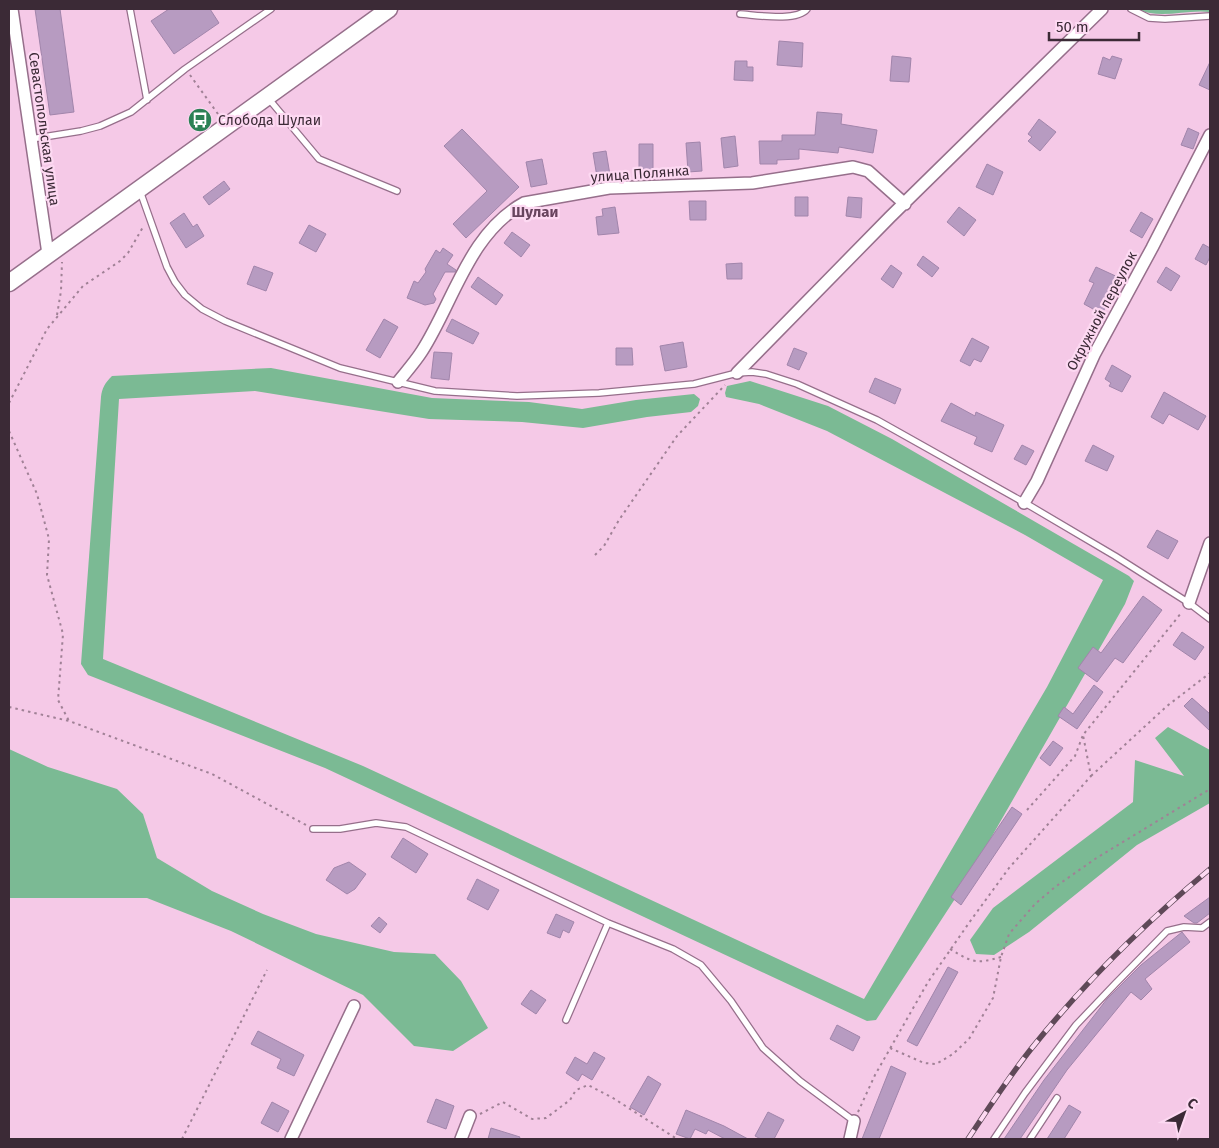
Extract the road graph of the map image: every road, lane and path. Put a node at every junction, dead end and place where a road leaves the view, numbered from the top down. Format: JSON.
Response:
{"nodes":[{"id":1,"x":12,"y":9,"type":"edge"},
{"id":2,"x":130,"y":9,"type":"edge"},
{"id":3,"x":271,"y":9,"type":"edge"},
{"id":4,"x":389,"y":9,"type":"edge"},
{"id":5,"x":806,"y":9,"type":"edge"},
{"id":6,"x":1102,"y":9,"type":"edge"},
{"id":7,"x":1131,"y":9,"type":"edge"},
{"id":8,"x":740,"y":14,"type":"dead end"},
{"id":9,"x":1210,"y":16,"type":"edge"},
{"id":10,"x":186,"y":70,"type":"junction"},
{"id":11,"x":266,"y":96,"type":"junction"},
{"id":12,"x":147,"y":100,"type":"junction"},
{"id":13,"x":226,"y":125,"type":"junction"},
{"id":14,"x":1210,"y":135,"type":"edge"},
{"id":15,"x":31,"y":139,"type":"junction"},
{"id":16,"x":139,"y":189,"type":"junction"},
{"id":17,"x":397,"y":192,"type":"dead end"},
{"id":18,"x":905,"y":204,"type":"junction"},
{"id":19,"x":148,"y":219,"type":"junction"},
{"id":20,"x":51,"y":252,"type":"junction"},
{"id":21,"x":9,"y":283,"type":"edge"},
{"id":22,"x":57,"y":317,"type":"junction"},
{"id":23,"x":737,"y":373,"type":"junction"},
{"id":24,"x":398,"y":382,"type":"junction"},
{"id":25,"x":9,"y":402,"type":"edge"},
{"id":26,"x":9,"y":431,"type":"edge"},
{"id":27,"x":1024,"y":502,"type":"junction"},
{"id":28,"x":1210,"y":543,"type":"edge"},
{"id":29,"x":595,"y":555,"type":"dead end"},
{"id":30,"x":1189,"y":603,"type":"junction"},
{"id":31,"x":1210,"y":618,"type":"edge"},
{"id":32,"x":1210,"y":673,"type":"edge"},
{"id":33,"x":9,"y":708,"type":"edge"},
{"id":34,"x":69,"y":721,"type":"junction"},
{"id":35,"x":1083,"y":735,"type":"junction"},
{"id":36,"x":1091,"y":776,"type":"junction"},
{"id":37,"x":1210,"y":789,"type":"edge"},
{"id":38,"x":1027,"y":810,"type":"dead end"},
{"id":39,"x":313,"y":829,"type":"joint"},
{"id":40,"x":1210,"y":922,"type":"edge"},
{"id":41,"x":608,"y":923,"type":"junction"},
{"id":42,"x":950,"y":950,"type":"junction"},
{"id":43,"x":1001,"y":957,"type":"junction"},
{"id":44,"x":267,"y":970,"type":"dead end"},
{"id":45,"x":354,"y":1006,"type":"dead end"},
{"id":46,"x":566,"y":1020,"type":"dead end"},
{"id":47,"x":890,"y":1048,"type":"junction"},
{"id":48,"x":1057,"y":1098,"type":"dead end"},
{"id":49,"x":470,"y":1116,"type":"joint"},
{"id":50,"x":854,"y":1121,"type":"junction"},
{"id":51,"x":182,"y":1139,"type":"edge"},
{"id":52,"x":291,"y":1139,"type":"edge"},
{"id":53,"x":461,"y":1139,"type":"edge"},
{"id":54,"x":677,"y":1139,"type":"edge"},
{"id":55,"x":850,"y":1139,"type":"edge"},
{"id":56,"x":994,"y":1139,"type":"edge"},
{"id":57,"x":1030,"y":1139,"type":"edge"}],
"edges":[{"from":1,"to":15,"type":"street","name":"Севастопольская улица"},
{"from":2,"to":12,"type":"lane"},
{"from":3,"to":10,"type":"lane"},
{"from":4,"to":11,"type":"street"},
{"from":5,"to":8,"type":"lane"},
{"from":6,"to":18,"type":"street"},
{"from":7,"to":9,"type":"lane"},
{"from":10,"to":12,"type":"lane"},
{"from":10,"to":13,"type":"path"},
{"from":11,"to":13,"type":"street"},
{"from":11,"to":17,"type":"lane"},
{"from":12,"to":15,"type":"lane"},
{"from":13,"to":16,"type":"street"},
{"from":14,"to":27,"type":"street","name":"Окружной переулок"},
{"from":15,"to":20,"type":"street","name":"Севастопольская улица"},
{"from":16,"to":19,"type":"lane"},
{"from":16,"to":20,"type":"street"},
{"from":18,"to":23,"type":"street"},
{"from":18,"to":24,"type":"street","name":"улица Полянка"},
{"from":19,"to":22,"type":"path"},
{"from":19,"to":24,"type":"lane"},
{"from":20,"to":21,"type":"street"},
{"from":20,"to":22,"type":"path"},
{"from":22,"to":25,"type":"path"},
{"from":23,"to":24,"type":"lane"},
{"from":23,"to":27,"type":"lane"},
{"from":23,"to":29,"type":"path"},
{"from":26,"to":34,"type":"path"},
{"from":27,"to":30,"type":"lane"},
{"from":28,"to":30,"type":"street"},
{"from":30,"to":31,"type":"lane"},
{"from":30,"to":35,"type":"path"},
{"from":32,"to":36,"type":"path"},
{"from":33,"to":34,"type":"path"},
{"from":34,"to":39,"type":"path"},
{"from":35,"to":36,"type":"path"},
{"from":35,"to":38,"type":"path"},
{"from":36,"to":42,"type":"path"},
{"from":37,"to":43,"type":"path"},
{"from":39,"to":41,"type":"lane"},
{"from":40,"to":56,"type":"lane"},
{"from":41,"to":46,"type":"lane"},
{"from":41,"to":50,"type":"lane"},
{"from":42,"to":43,"type":"path"},
{"from":42,"to":47,"type":"path"},
{"from":43,"to":47,"type":"path"},
{"from":44,"to":51,"type":"path"},
{"from":45,"to":52,"type":"street"},
{"from":47,"to":50,"type":"path"},
{"from":48,"to":57,"type":"lane"},
{"from":49,"to":53,"type":"street"},
{"from":49,"to":54,"type":"path"},
{"from":50,"to":55,"type":"street"}]}
